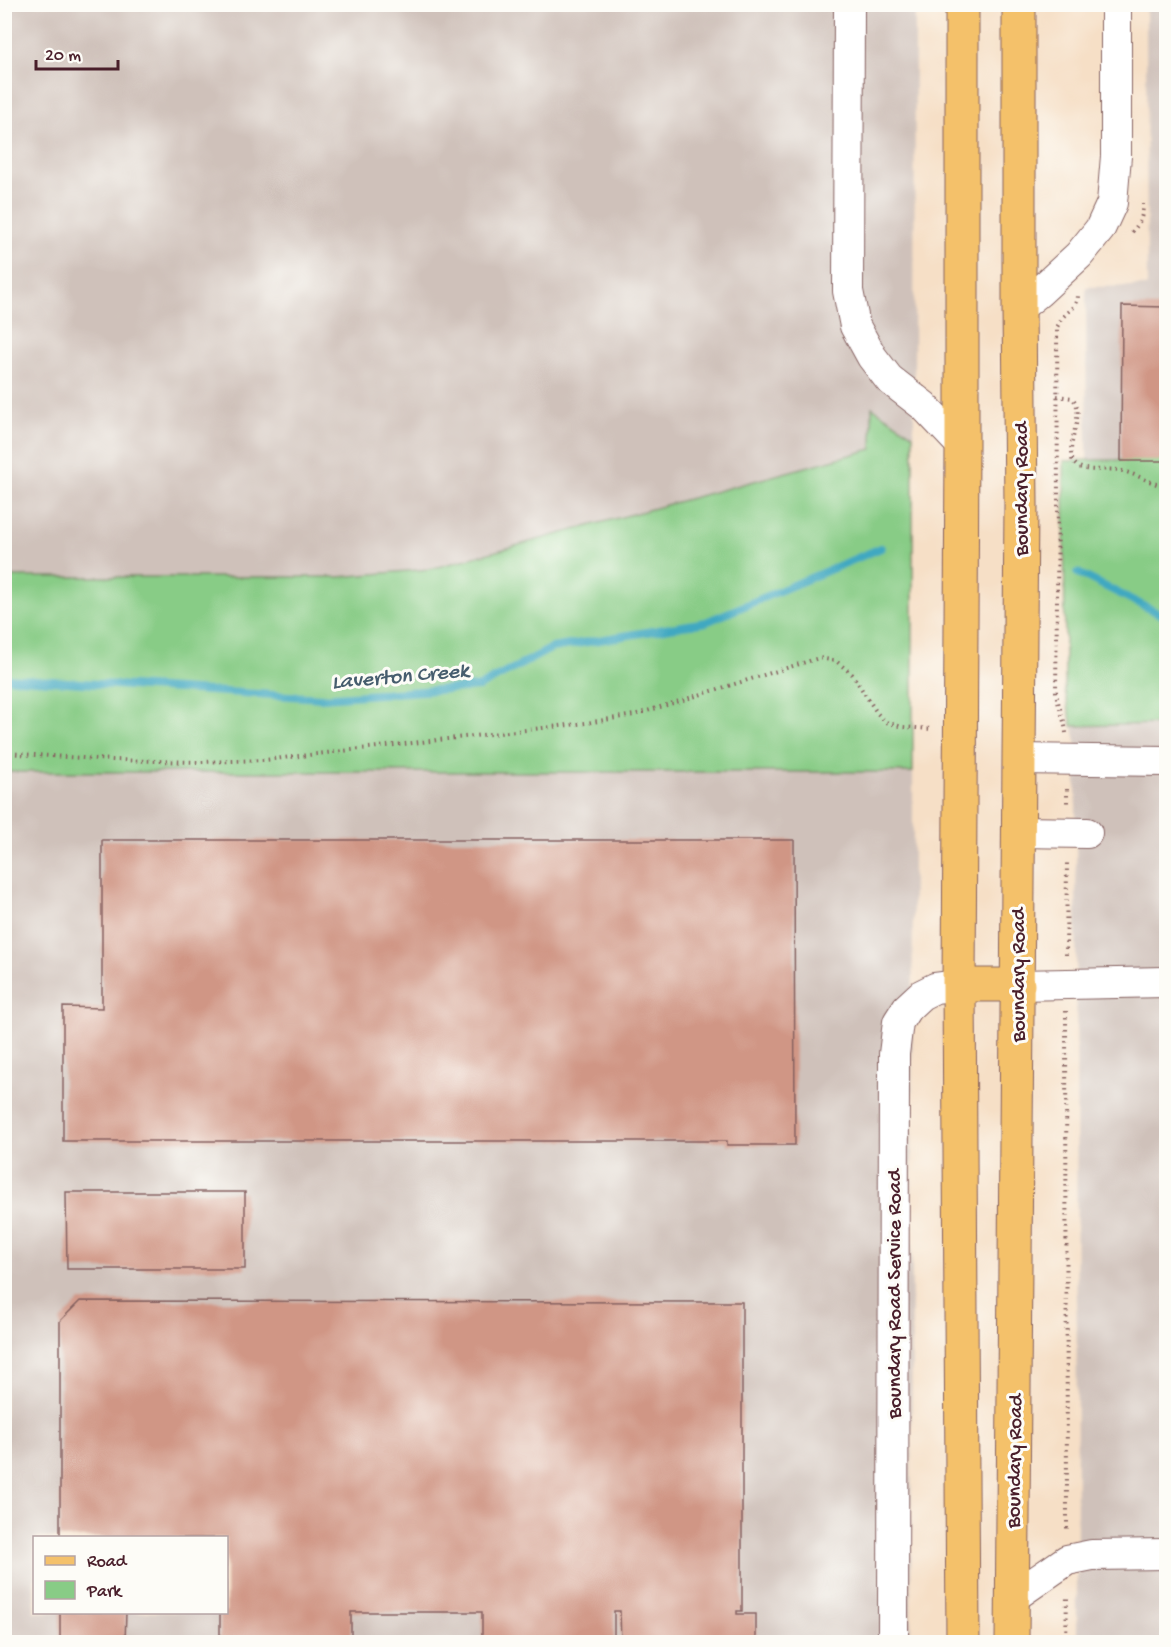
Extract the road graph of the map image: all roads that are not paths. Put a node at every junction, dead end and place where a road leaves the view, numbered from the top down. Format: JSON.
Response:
{"nodes":[{"id":1,"x":849,"y":4,"type":"edge"},
{"id":2,"x":962,"y":4,"type":"edge"},
{"id":3,"x":1019,"y":4,"type":"edge"},
{"id":4,"x":1116,"y":4,"type":"edge"},
{"id":5,"x":1019,"y":308,"type":"junction"},
{"id":6,"x":962,"y":446,"type":"junction"},
{"id":7,"x":1018,"y":759,"type":"junction"},
{"id":8,"x":1167,"y":761,"type":"edge"},
{"id":9,"x":1018,"y":832,"type":"junction"},
{"id":10,"x":1077,"y":833,"type":"road end"},
{"id":11,"x":1167,"y":982,"type":"edge"},
{"id":12,"x":1018,"y":985,"type":"junction"},
{"id":13,"x":959,"y":986,"type":"junction"},
{"id":14,"x":1167,"y":1554,"type":"edge"},
{"id":15,"x":1012,"y":1598,"type":"junction"},
{"id":16,"x":892,"y":1642,"type":"edge"},
{"id":17,"x":963,"y":1642,"type":"edge"},
{"id":18,"x":1012,"y":1642,"type":"edge"}],
"edges":[{"from":1,"to":6,"type":"street"},
{"from":2,"to":6,"type":"main road"},
{"from":3,"to":5,"type":"main road","name":"Boundary Road"},
{"from":4,"to":5,"type":"street"},
{"from":5,"to":7,"type":"main road","name":"Boundary Road"},
{"from":6,"to":13,"type":"main road"},
{"from":7,"to":8,"type":"street"},
{"from":7,"to":9,"type":"main road","name":"Boundary Road"},
{"from":9,"to":10,"type":"street"},
{"from":9,"to":12,"type":"main road","name":"Boundary Road"},
{"from":11,"to":12,"type":"street"},
{"from":12,"to":13,"type":"main road"},
{"from":12,"to":15,"type":"main road","name":"Boundary Road"},
{"from":13,"to":16,"type":"street","name":"Boundary Road Service Road"},
{"from":13,"to":17,"type":"main road"},
{"from":14,"to":15,"type":"street"},
{"from":15,"to":18,"type":"main road","name":"Boundary Road"}]}
